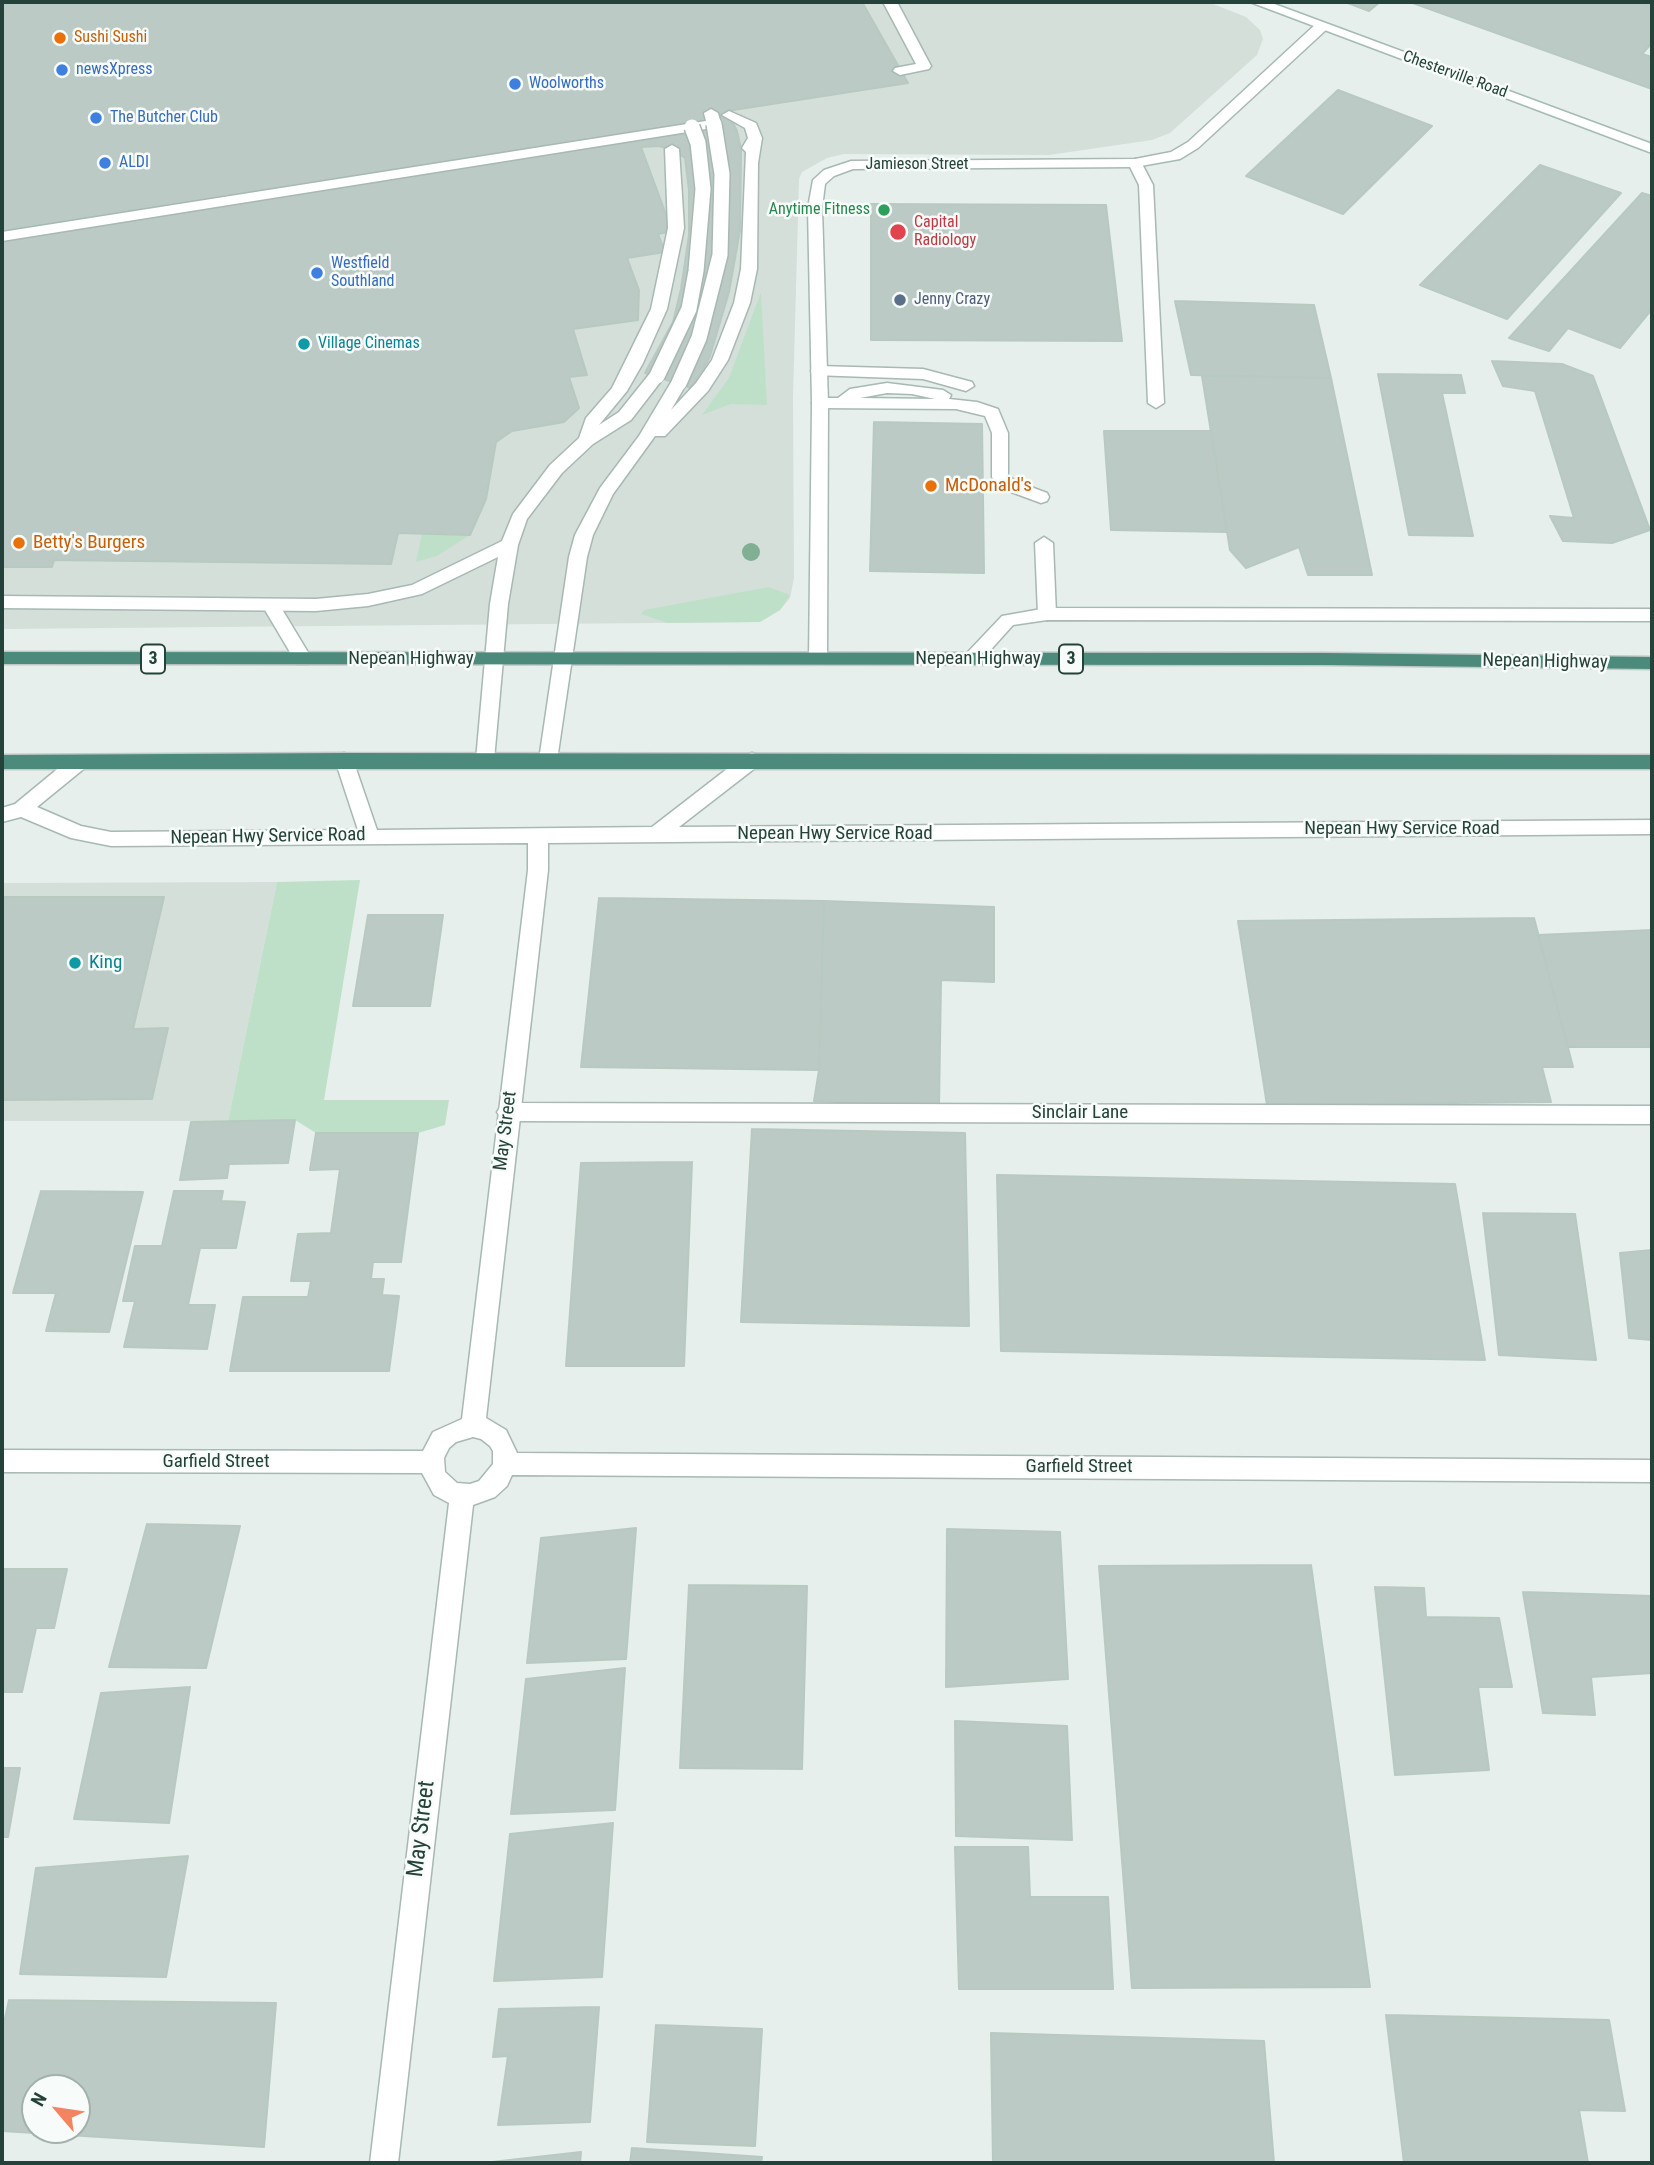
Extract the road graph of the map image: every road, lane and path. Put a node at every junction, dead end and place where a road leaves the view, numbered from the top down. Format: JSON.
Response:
{"nodes":[{"id":1,"x":890,"y":2,"type":"edge"},
{"id":2,"x":1257,"y":2,"type":"edge"},
{"id":3,"x":1322,"y":26,"type":"junction"},
{"id":4,"x":900,"y":71,"type":"dead end"},
{"id":5,"x":729,"y":115,"type":"dead end"},
{"id":6,"x":689,"y":122,"type":"junction"},
{"id":7,"x":755,"y":138,"type":"junction"},
{"id":8,"x":672,"y":149,"type":"dead end"},
{"id":9,"x":1652,"y":149,"type":"edge"},
{"id":10,"x":741,"y":155,"type":"dead end"},
{"id":11,"x":1135,"y":163,"type":"junction"},
{"id":12,"x":2,"y":237,"type":"edge"},
{"id":13,"x":819,"y":372,"type":"junction"},
{"id":14,"x":966,"y":386,"type":"dead end"},
{"id":15,"x":820,"y":403,"type":"junction"},
{"id":16,"x":1156,"y":403,"type":"dead end"},
{"id":17,"x":587,"y":440,"type":"junction"},
{"id":18,"x":626,"y":466,"type":"junction"},
{"id":19,"x":1041,"y":497,"type":"dead end"},
{"id":20,"x":1044,"y":543,"type":"dead end"},
{"id":21,"x":509,"y":545,"type":"junction"},
{"id":22,"x":2,"y":603,"type":"edge"},
{"id":23,"x":271,"y":605,"type":"junction"},
{"id":24,"x":1047,"y":614,"type":"junction"},
{"id":25,"x":1652,"y":615,"type":"edge"},
{"id":26,"x":2,"y":659,"type":"edge"},
{"id":27,"x":303,"y":659,"type":"junction"},
{"id":28,"x":496,"y":659,"type":"junction"},
{"id":29,"x":563,"y":659,"type":"junction"},
{"id":30,"x":817,"y":659,"type":"junction"},
{"id":31,"x":972,"y":659,"type":"junction"},
{"id":32,"x":1652,"y":663,"type":"edge"},
{"id":33,"x":344,"y":760,"type":"junction"},
{"id":34,"x":485,"y":760,"type":"junction"},
{"id":35,"x":548,"y":760,"type":"junction"},
{"id":36,"x":752,"y":760,"type":"junction"},
{"id":37,"x":2,"y":762,"type":"edge"},
{"id":38,"x":79,"y":762,"type":"junction"},
{"id":39,"x":1652,"y":762,"type":"edge"},
{"id":40,"x":23,"y":809,"type":"junction"},
{"id":41,"x":2,"y":815,"type":"edge"},
{"id":42,"x":1652,"y":827,"type":"edge"},
{"id":43,"x":656,"y":835,"type":"junction"},
{"id":44,"x":370,"y":836,"type":"junction"},
{"id":45,"x":538,"y":836,"type":"junction"},
{"id":46,"x":508,"y":1112,"type":"junction"},
{"id":47,"x":1652,"y":1115,"type":"edge"},
{"id":48,"x":474,"y":1426,"type":"junction"},
{"id":49,"x":2,"y":1461,"type":"edge"},
{"id":50,"x":431,"y":1462,"type":"junction"},
{"id":51,"x":505,"y":1464,"type":"junction"},
{"id":52,"x":1652,"y":1471,"type":"edge"},
{"id":53,"x":461,"y":1496,"type":"junction"},
{"id":54,"x":384,"y":2163,"type":"edge"}],
"edges":[{"from":1,"to":4,"type":"street"},
{"from":2,"to":3,"type":"street","name":"Chesterville Road"},
{"from":3,"to":9,"type":"street","name":"Chesterville Road"},
{"from":3,"to":11,"type":"street","name":"Jamieson Street"},
{"from":5,"to":7,"type":"street"},
{"from":6,"to":12,"type":"street"},
{"from":6,"to":17,"type":"street","bridge":true},
{"from":6,"to":18,"type":"street","bridge":true},
{"from":7,"to":10,"type":"street"},
{"from":7,"to":18,"type":"street"},
{"from":8,"to":17,"type":"street"},
{"from":11,"to":13,"type":"street","name":"Jamieson Street"},
{"from":11,"to":16,"type":"street"},
{"from":13,"to":14,"type":"street"},
{"from":13,"to":15,"type":"street","name":"Jamieson Street"},
{"from":15,"to":19,"type":"street"},
{"from":15,"to":30,"type":"street","name":"Jamieson Street"},
{"from":17,"to":21,"type":"street"},
{"from":18,"to":29,"type":"street"},
{"from":20,"to":24,"type":"street"},
{"from":21,"to":23,"type":"street"},
{"from":21,"to":28,"type":"street"},
{"from":22,"to":23,"type":"street"},
{"from":23,"to":27,"type":"street"},
{"from":24,"to":25,"type":"street"},
{"from":24,"to":31,"type":"street"},
{"from":26,"to":27,"type":"highway","name":"Nepean Highway","number":"3"},
{"from":27,"to":28,"type":"highway","name":"Nepean Highway","number":"3"},
{"from":28,"to":29,"type":"highway","name":"Nepean Highway","number":"3"},
{"from":28,"to":34,"type":"street"},
{"from":29,"to":30,"type":"highway","name":"Nepean Highway","number":"3"},
{"from":29,"to":35,"type":"street"},
{"from":30,"to":31,"type":"highway","name":"Nepean Highway","number":"3"},
{"from":31,"to":32,"type":"highway","name":"Nepean Highway","number":"3"},
{"from":33,"to":34,"type":"highway"},
{"from":33,"to":38,"type":"highway"},
{"from":33,"to":44,"type":"street"},
{"from":34,"to":35,"type":"highway"},
{"from":35,"to":36,"type":"highway"},
{"from":36,"to":39,"type":"highway"},
{"from":36,"to":43,"type":"street"},
{"from":37,"to":38,"type":"highway"},
{"from":38,"to":40,"type":"street"},
{"from":40,"to":41,"type":"street"},
{"from":40,"to":44,"type":"street","name":"Nepean Hwy Service Road"},
{"from":42,"to":43,"type":"street","name":"Nepean Hwy Service Road"},
{"from":43,"to":45,"type":"street","name":"Nepean Hwy Service Road"},
{"from":44,"to":45,"type":"street","name":"Nepean Hwy Service Road"},
{"from":45,"to":46,"type":"street","name":"May Street"},
{"from":46,"to":47,"type":"street","name":"Sinclair Lane"},
{"from":46,"to":48,"type":"street","name":"May Street"},
{"from":48,"to":50,"type":"street"},
{"from":48,"to":51,"type":"street"},
{"from":49,"to":50,"type":"street","name":"Garfield Street"},
{"from":50,"to":53,"type":"street"},
{"from":51,"to":52,"type":"street","name":"Garfield Street"},
{"from":51,"to":53,"type":"street"},
{"from":53,"to":54,"type":"street","name":"May Street"}]}
